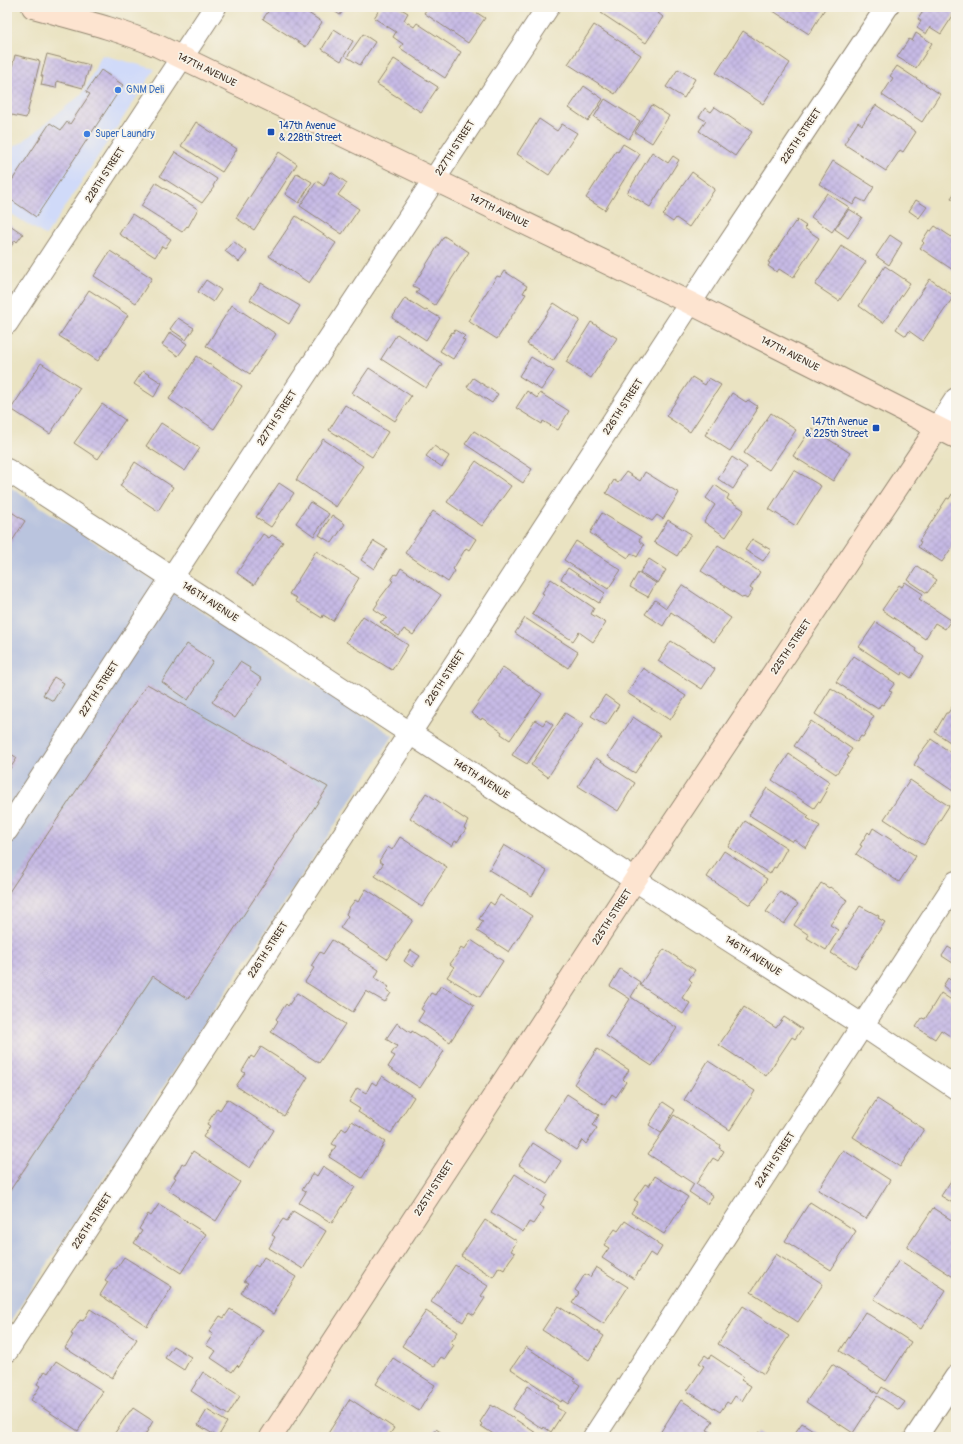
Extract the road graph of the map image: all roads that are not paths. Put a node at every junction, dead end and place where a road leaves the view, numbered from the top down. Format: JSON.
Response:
{"nodes":[{"id":1,"x":33,"y":7,"type":"edge"},
{"id":2,"x":215,"y":7,"type":"edge"},
{"id":3,"x":548,"y":7,"type":"edge"},
{"id":4,"x":887,"y":7,"type":"edge"},
{"id":5,"x":181,"y":58,"type":"junction"},
{"id":6,"x":435,"y":179,"type":"junction"},
{"id":7,"x":690,"y":303,"type":"junction"},
{"id":8,"x":7,"y":323,"type":"edge"},
{"id":9,"x":956,"y":399,"type":"edge"},
{"id":10,"x":946,"y":433,"type":"edge"},
{"id":11,"x":7,"y":470,"type":"edge"},
{"id":12,"x":171,"y":578,"type":"junction"},
{"id":13,"x":410,"y":732,"type":"junction"},
{"id":14,"x":7,"y":830,"type":"edge"},
{"id":15,"x":635,"y":880,"type":"junction"},
{"id":16,"x":956,"y":882,"type":"edge"},
{"id":17,"x":862,"y":1025,"type":"junction"},
{"id":18,"x":956,"y":1088,"type":"edge"},
{"id":19,"x":7,"y":1351,"type":"edge"},
{"id":20,"x":956,"y":1377,"type":"edge"},
{"id":21,"x":271,"y":1437,"type":"edge"},
{"id":22,"x":594,"y":1437,"type":"edge"},
{"id":23,"x":916,"y":1437,"type":"edge"}],
"edges":[{"from":1,"to":5,"type":"street","name":"147TH AVENUE"},
{"from":2,"to":5,"type":"street","name":"228TH STREET"},
{"from":3,"to":6,"type":"street","name":"227TH STREET"},
{"from":4,"to":7,"type":"street","name":"226TH STREET"},
{"from":5,"to":6,"type":"street","name":"147TH AVENUE"},
{"from":5,"to":8,"type":"street","name":"228TH STREET"},
{"from":6,"to":7,"type":"street","name":"147TH AVENUE"},
{"from":6,"to":12,"type":"street","name":"227TH STREET"},
{"from":7,"to":10,"type":"street","name":"147TH AVENUE"},
{"from":7,"to":13,"type":"street","name":"226TH STREET"},
{"from":9,"to":10,"type":"street","name":"225TH STREET"},
{"from":10,"to":15,"type":"street","name":"225TH STREET"},
{"from":11,"to":12,"type":"street","name":"146TH AVENUE"},
{"from":12,"to":13,"type":"street","name":"146TH AVENUE"},
{"from":12,"to":14,"type":"street","name":"227TH STREET"},
{"from":13,"to":15,"type":"street","name":"146TH AVENUE"},
{"from":13,"to":19,"type":"street","name":"226TH STREET"},
{"from":15,"to":17,"type":"street","name":"146TH AVENUE"},
{"from":15,"to":21,"type":"street","name":"225TH STREET"},
{"from":16,"to":17,"type":"street","name":"224TH STREET"},
{"from":17,"to":18,"type":"street","name":"146TH AVENUE"},
{"from":17,"to":22,"type":"street","name":"224TH STREET"},
{"from":20,"to":23,"type":"street"}]}
